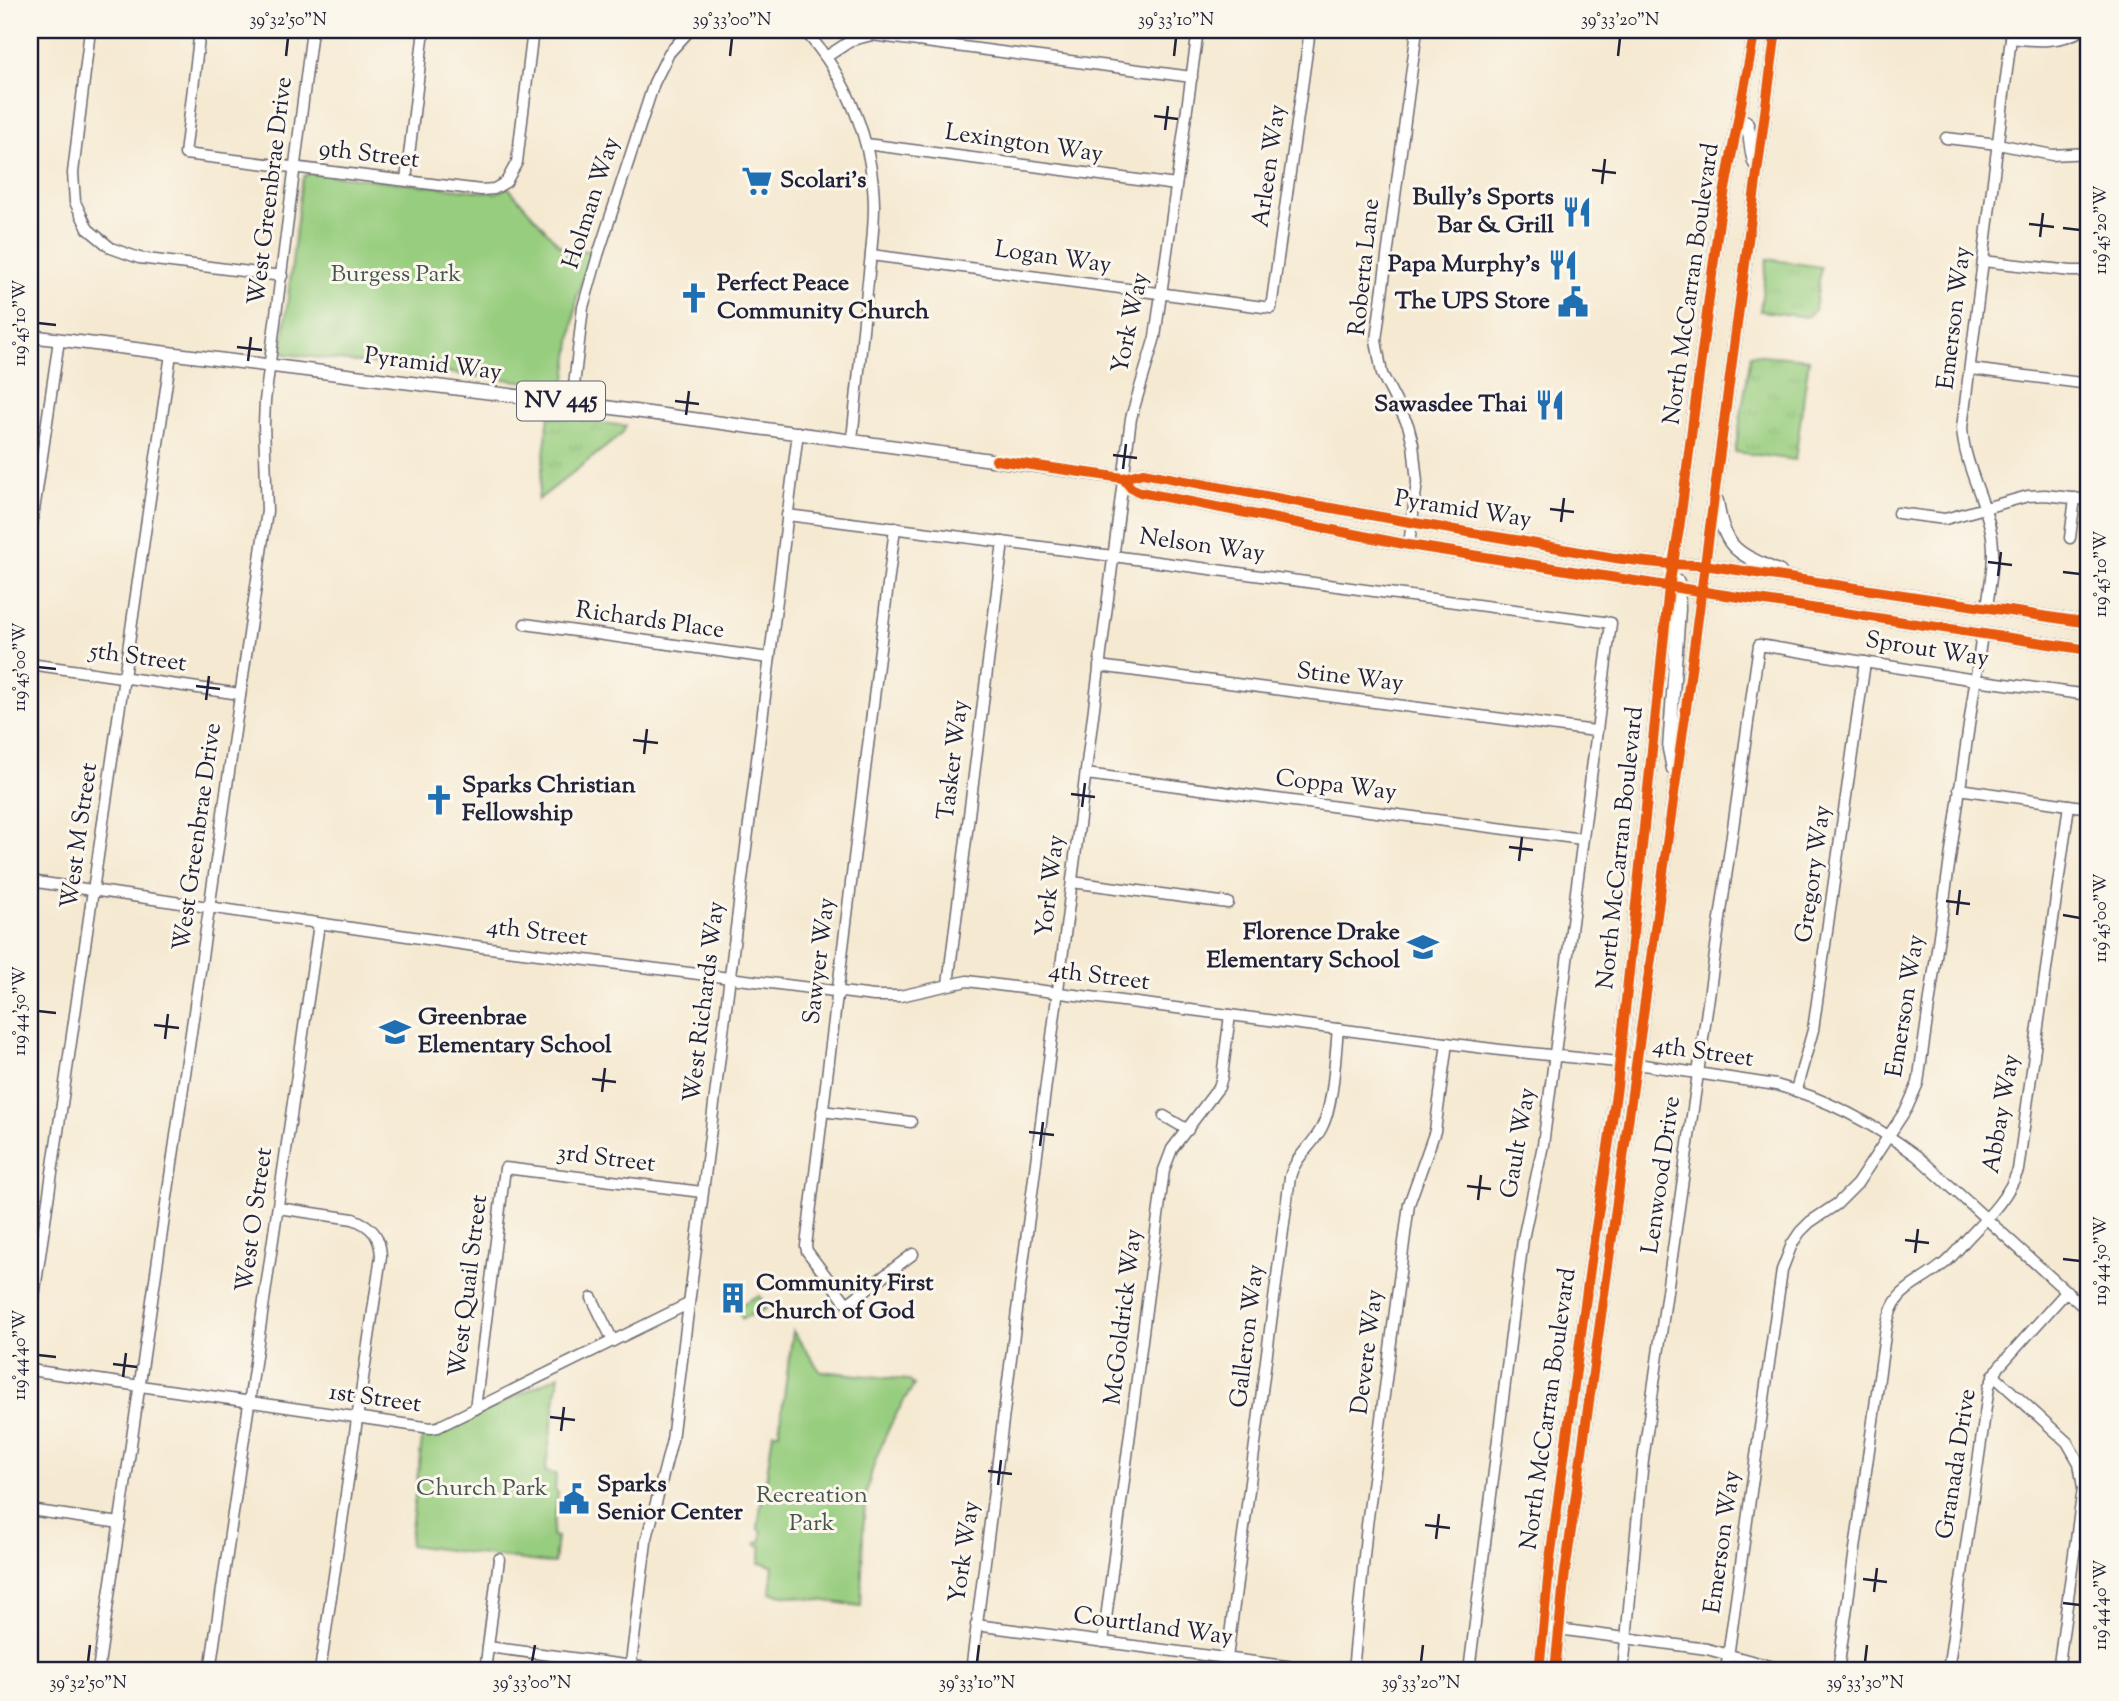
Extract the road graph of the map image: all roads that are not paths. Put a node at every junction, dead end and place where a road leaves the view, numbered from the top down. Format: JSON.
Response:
{"nodes":[{"id":1,"x":90,"y":30,"type":"edge"},
{"id":2,"x":200,"y":30,"type":"edge"},
{"id":3,"x":312,"y":30,"type":"edge"},
{"id":4,"x":424,"y":30,"type":"edge"},
{"id":5,"x":533,"y":30,"type":"edge"},
{"id":6,"x":690,"y":30,"type":"edge"},
{"id":7,"x":804,"y":30,"type":"edge"},
{"id":8,"x":1198,"y":30,"type":"edge"},
{"id":9,"x":1310,"y":30,"type":"edge"},
{"id":10,"x":1417,"y":30,"type":"edge"},
{"id":11,"x":1755,"y":30,"type":"edge"},
{"id":12,"x":1776,"y":30,"type":"edge"},
{"id":13,"x":2082,"y":30,"type":"edge"},
{"id":14,"x":2011,"y":34,"type":"edge"},
{"id":15,"x":826,"y":57,"type":"junction"},
{"id":16,"x":1192,"y":77,"type":"junction"},
{"id":17,"x":1738,"y":118,"type":"junction"},
{"id":18,"x":1946,"y":138,"type":"dead end"},
{"id":19,"x":866,"y":144,"type":"junction"},
{"id":20,"x":1998,"y":144,"type":"junction"},
{"id":21,"x":2089,"y":153,"type":"edge"},
{"id":22,"x":295,"y":167,"type":"junction"},
{"id":23,"x":1756,"y":167,"type":"junction"},
{"id":24,"x":406,"y":180,"type":"junction"},
{"id":25,"x":1177,"y":185,"type":"junction"},
{"id":26,"x":871,"y":254,"type":"junction"},
{"id":27,"x":1983,"y":261,"type":"junction"},
{"id":28,"x":2089,"y":271,"type":"edge"},
{"id":29,"x":282,"y":276,"type":"junction"},
{"id":30,"x":1161,"y":293,"type":"junction"},
{"id":31,"x":1271,"y":308,"type":"joint"},
{"id":32,"x":30,"y":336,"type":"edge"},
{"id":33,"x":59,"y":340,"type":"junction"},
{"id":34,"x":171,"y":354,"type":"junction"},
{"id":35,"x":269,"y":367,"type":"junction"},
{"id":36,"x":1971,"y":369,"type":"junction"},
{"id":37,"x":2089,"y":384,"type":"edge"},
{"id":38,"x":572,"y":402,"type":"junction"},
{"id":39,"x":798,"y":432,"type":"junction"},
{"id":40,"x":852,"y":440,"type":"junction"},
{"id":41,"x":1123,"y":478,"type":"junction"},
{"id":42,"x":1715,"y":484,"type":"junction"},
{"id":43,"x":2076,"y":498,"type":"junction"},
{"id":44,"x":2089,"y":500,"type":"edge"},
{"id":45,"x":1984,"y":508,"type":"junction"},
{"id":46,"x":1898,"y":513,"type":"dead end"},
{"id":47,"x":787,"y":515,"type":"junction"},
{"id":48,"x":1412,"y":523,"type":"junction"},
{"id":49,"x":895,"y":528,"type":"junction"},
{"id":50,"x":30,"y":538,"type":"edge"},
{"id":51,"x":2070,"y":538,"type":"dead end"},
{"id":52,"x":1003,"y":542,"type":"junction"},
{"id":53,"x":1409,"y":545,"type":"junction"},
{"id":54,"x":1113,"y":556,"type":"junction"},
{"id":55,"x":1673,"y":565,"type":"junction"},
{"id":56,"x":1704,"y":565,"type":"junction"},
{"id":57,"x":1797,"y":580,"type":"junction"},
{"id":58,"x":1674,"y":587,"type":"junction"},
{"id":59,"x":1700,"y":591,"type":"junction"},
{"id":60,"x":1987,"y":608,"type":"junction"},
{"id":61,"x":1611,"y":622,"type":"joint"},
{"id":62,"x":2089,"y":623,"type":"edge"},
{"id":63,"x":526,"y":624,"type":"dead end"},
{"id":64,"x":1982,"y":634,"type":"junction"},
{"id":65,"x":1759,"y":645,"type":"joint"},
{"id":66,"x":2089,"y":650,"type":"edge"},
{"id":67,"x":769,"y":658,"type":"junction"},
{"id":68,"x":1865,"y":662,"type":"junction"},
{"id":69,"x":30,"y":664,"type":"edge"},
{"id":70,"x":1099,"y":666,"type":"junction"},
{"id":71,"x":124,"y":677,"type":"junction"},
{"id":72,"x":1975,"y":680,"type":"junction"},
{"id":73,"x":240,"y":694,"type":"junction"},
{"id":74,"x":2089,"y":695,"type":"edge"},
{"id":75,"x":1595,"y":731,"type":"junction"},
{"id":76,"x":1086,"y":774,"type":"junction"},
{"id":77,"x":1675,"y":780,"type":"junction"},
{"id":78,"x":1959,"y":789,"type":"junction"},
{"id":79,"x":2069,"y":805,"type":"junction"},
{"id":80,"x":2089,"y":808,"type":"edge"},
{"id":81,"x":1582,"y":839,"type":"junction"},
{"id":82,"x":30,"y":881,"type":"edge"},
{"id":83,"x":1072,"y":883,"type":"junction"},
{"id":84,"x":93,"y":891,"type":"junction"},
{"id":85,"x":1228,"y":903,"type":"dead end"},
{"id":86,"x":209,"y":908,"type":"junction"},
{"id":87,"x":319,"y":924,"type":"junction"},
{"id":88,"x":729,"y":978,"type":"junction"},
{"id":89,"x":948,"y":984,"type":"junction"},
{"id":90,"x":837,"y":992,"type":"junction"},
{"id":91,"x":1059,"y":993,"type":"junction"},
{"id":92,"x":1230,"y":1015,"type":"junction"},
{"id":93,"x":1338,"y":1029,"type":"junction"},
{"id":94,"x":1447,"y":1043,"type":"junction"},
{"id":95,"x":1555,"y":1055,"type":"junction"},
{"id":96,"x":1619,"y":1062,"type":"junction"},
{"id":97,"x":1637,"y":1064,"type":"junction"},
{"id":98,"x":1697,"y":1073,"type":"junction"},
{"id":99,"x":1796,"y":1090,"type":"junction"},
{"id":100,"x":822,"y":1111,"type":"junction"},
{"id":101,"x":1164,"y":1116,"type":"dead end"},
{"id":102,"x":911,"y":1122,"type":"dead end"},
{"id":103,"x":1188,"y":1130,"type":"junction"},
{"id":104,"x":1889,"y":1135,"type":"junction"},
{"id":105,"x":505,"y":1168,"type":"joint"},
{"id":106,"x":702,"y":1192,"type":"junction"},
{"id":107,"x":278,"y":1208,"type":"junction"},
{"id":108,"x":1986,"y":1218,"type":"junction"},
{"id":109,"x":913,"y":1254,"type":"dead end"},
{"id":110,"x":2067,"y":1291,"type":"junction"},
{"id":111,"x":592,"y":1298,"type":"dead end"},
{"id":112,"x":688,"y":1304,"type":"junction"},
{"id":113,"x":2089,"y":1312,"type":"edge"},
{"id":114,"x":30,"y":1324,"type":"edge"},
{"id":115,"x":613,"y":1341,"type":"junction"},
{"id":116,"x":30,"y":1370,"type":"edge"},
{"id":117,"x":1993,"y":1375,"type":"junction"},
{"id":118,"x":140,"y":1386,"type":"junction"},
{"id":119,"x":250,"y":1402,"type":"junction"},
{"id":120,"x":475,"y":1409,"type":"junction"},
{"id":121,"x":357,"y":1418,"type":"junction"},
{"id":122,"x":30,"y":1510,"type":"edge"},
{"id":123,"x":120,"y":1523,"type":"junction"},
{"id":124,"x":499,"y":1559,"type":"dead end"},
{"id":125,"x":976,"y":1625,"type":"junction"},
{"id":126,"x":1543,"y":1627,"type":"junction"},
{"id":127,"x":1559,"y":1629,"type":"junction"},
{"id":128,"x":1627,"y":1637,"type":"junction"},
{"id":129,"x":1103,"y":1642,"type":"junction"},
{"id":130,"x":488,"y":1647,"type":"junction"},
{"id":131,"x":1728,"y":1654,"type":"junction"},
{"id":132,"x":1227,"y":1658,"type":"junction"},
{"id":133,"x":630,"y":1669,"type":"edge"},
{"id":134,"x":98,"y":1671,"type":"edge"},
{"id":135,"x":210,"y":1671,"type":"edge"},
{"id":136,"x":320,"y":1671,"type":"edge"},
{"id":137,"x":485,"y":1671,"type":"edge"},
{"id":138,"x":671,"y":1671,"type":"edge"},
{"id":139,"x":971,"y":1671,"type":"edge"},
{"id":140,"x":1324,"y":1671,"type":"edge"},
{"id":141,"x":1353,"y":1671,"type":"edge"},
{"id":142,"x":1469,"y":1671,"type":"edge"},
{"id":143,"x":1539,"y":1671,"type":"edge"},
{"id":144,"x":1555,"y":1671,"type":"edge"},
{"id":145,"x":1623,"y":1671,"type":"edge"},
{"id":146,"x":1726,"y":1671,"type":"edge"},
{"id":147,"x":1788,"y":1671,"type":"edge"},
{"id":148,"x":1838,"y":1671,"type":"edge"},
{"id":149,"x":1948,"y":1671,"type":"edge"},
{"id":150,"x":2058,"y":1671,"type":"edge"}],
"edges":[{"from":1,"to":29,"type":"street"},
{"from":2,"to":22,"type":"street","name":"9th Street"},
{"from":3,"to":22,"type":"street","name":"West Greenbrae Drive"},
{"from":4,"to":24,"type":"street"},
{"from":5,"to":24,"type":"street","name":"9th Street"},
{"from":6,"to":38,"type":"street","name":"Holman Way"},
{"from":7,"to":15,"type":"street"},
{"from":8,"to":16,"type":"street","name":"York Way"},
{"from":9,"to":31,"type":"street","name":"Arleen Way"},
{"from":10,"to":48,"type":"street","name":"Roberta Lane"},
{"from":11,"to":17,"type":"main road","name":"North McCarran Boulevard"},
{"from":12,"to":23,"type":"main road","name":"North McCarran Boulevard"},
{"from":13,"to":14,"type":"street"},
{"from":14,"to":20,"type":"street","name":"Emerson Way"},
{"from":15,"to":16,"type":"street"},
{"from":15,"to":19,"type":"street"},
{"from":16,"to":25,"type":"street","name":"York Way"},
{"from":17,"to":23,"type":"main road"},
{"from":17,"to":55,"type":"main road","name":"North McCarran Boulevard"},
{"from":18,"to":20,"type":"street"},
{"from":19,"to":25,"type":"street","name":"Lexington Way"},
{"from":19,"to":26,"type":"street"},
{"from":20,"to":21,"type":"street"},
{"from":20,"to":27,"type":"street","name":"Emerson Way"},
{"from":22,"to":24,"type":"street","name":"9th Street"},
{"from":22,"to":29,"type":"street","name":"West Greenbrae Drive"},
{"from":23,"to":42,"type":"main road","name":"North McCarran Boulevard"},
{"from":25,"to":30,"type":"street","name":"York Way"},
{"from":26,"to":30,"type":"street","name":"Logan Way"},
{"from":26,"to":40,"type":"street"},
{"from":27,"to":28,"type":"street"},
{"from":27,"to":36,"type":"street","name":"Emerson Way"},
{"from":29,"to":35,"type":"street","name":"West Greenbrae Drive"},
{"from":30,"to":31,"type":"street","name":"Logan Way"},
{"from":30,"to":41,"type":"street","name":"York Way"},
{"from":32,"to":33,"type":"main road","name":"Pyramid Way","number":"NV 445"},
{"from":33,"to":34,"type":"main road","name":"Pyramid Way","number":"NV 445"},
{"from":33,"to":50,"type":"street"},
{"from":34,"to":35,"type":"main road","name":"Pyramid Way","number":"NV 445"},
{"from":34,"to":71,"type":"street","name":"West M Street"},
{"from":35,"to":38,"type":"main road","name":"Pyramid Way","number":"NV 445"},
{"from":35,"to":73,"type":"street","name":"West Greenbrae Drive"},
{"from":36,"to":37,"type":"street"},
{"from":36,"to":45,"type":"street","name":"Emerson Way"},
{"from":38,"to":39,"type":"main road","name":"Pyramid Way","number":"NV 445"},
{"from":39,"to":40,"type":"main road","name":"Pyramid Way","number":"NV 445"},
{"from":39,"to":47,"type":"street","name":"West Richards Way"},
{"from":40,"to":41,"type":"main road","name":"Pyramid Way","number":"NV 445"},
{"from":41,"to":48,"type":"main road","name":"Pyramid Way","number":"NV 445"},
{"from":41,"to":53,"type":"main road","name":"Pyramid Way","number":"NV 445"},
{"from":41,"to":54,"type":"street","name":"York Way"},
{"from":42,"to":56,"type":"main road","name":"North McCarran Boulevard"},
{"from":42,"to":57,"type":"main road"},
{"from":43,"to":44,"type":"street"},
{"from":43,"to":45,"type":"street"},
{"from":43,"to":51,"type":"street"},
{"from":45,"to":46,"type":"street"},
{"from":45,"to":60,"type":"street","name":"Emerson Way"},
{"from":47,"to":49,"type":"street","name":"Nelson Way"},
{"from":47,"to":67,"type":"street","name":"West Richards Way"},
{"from":48,"to":53,"type":"street","name":"Roberta Lane"},
{"from":48,"to":55,"type":"main road","name":"Pyramid Way","number":"NV 445"},
{"from":49,"to":52,"type":"street","name":"Nelson Way"},
{"from":49,"to":90,"type":"street","name":"Sawyer Way"},
{"from":52,"to":54,"type":"street","name":"Nelson Way"},
{"from":52,"to":89,"type":"street","name":"Tasker Way"},
{"from":53,"to":58,"type":"main road","name":"Pyramid Way","number":"NV 445"},
{"from":54,"to":61,"type":"street","name":"Nelson Way"},
{"from":54,"to":70,"type":"street","name":"York Way"},
{"from":55,"to":56,"type":"main road","name":"Pyramid Way","number":"NV 445"},
{"from":55,"to":58,"type":"main road","name":"North McCarran Boulevard"},
{"from":56,"to":57,"type":"main road","name":"Pyramid Way","number":"NV 445"},
{"from":56,"to":59,"type":"main road","name":"North McCarran Boulevard"},
{"from":57,"to":60,"type":"main road","name":"Pyramid Way","number":"NV 445"},
{"from":58,"to":59,"type":"main road","name":"Pyramid Way","number":"NV 445"},
{"from":58,"to":77,"type":"main road"},
{"from":58,"to":96,"type":"main road","name":"North McCarran Boulevard"},
{"from":59,"to":64,"type":"main road","name":"Pyramid Way","number":"NV 445"},
{"from":59,"to":77,"type":"main road","name":"North McCarran Boulevard"},
{"from":60,"to":62,"type":"main road","name":"Pyramid Way","number":"NV 445"},
{"from":61,"to":75,"type":"street","name":"Gault Way"},
{"from":63,"to":67,"type":"street","name":"Richards Place"},
{"from":64,"to":66,"type":"main road","name":"Pyramid Way","number":"NV 445"},
{"from":64,"to":72,"type":"street","name":"Emerson Way"},
{"from":65,"to":68,"type":"street","name":"Sprout Way"},
{"from":65,"to":98,"type":"street","name":"Lenwood Drive"},
{"from":67,"to":88,"type":"street","name":"West Richards Way"},
{"from":68,"to":72,"type":"street","name":"Sprout Way"},
{"from":68,"to":99,"type":"street","name":"Gregory Way"},
{"from":69,"to":71,"type":"street","name":"5th Street"},
{"from":70,"to":75,"type":"street","name":"Stine Way"},
{"from":70,"to":76,"type":"street","name":"York Way"},
{"from":71,"to":73,"type":"street","name":"5th Street"},
{"from":71,"to":84,"type":"street","name":"West M Street"},
{"from":72,"to":74,"type":"street","name":"Sprout Way"},
{"from":72,"to":78,"type":"street","name":"Emerson Way"},
{"from":73,"to":86,"type":"street","name":"West Greenbrae Drive"},
{"from":75,"to":81,"type":"street","name":"Gault Way"},
{"from":76,"to":81,"type":"street","name":"Coppa Way"},
{"from":76,"to":83,"type":"street","name":"York Way"},
{"from":77,"to":97,"type":"main road","name":"North McCarran Boulevard"},
{"from":78,"to":79,"type":"street"},
{"from":78,"to":104,"type":"street","name":"Emerson Way"},
{"from":79,"to":80,"type":"street"},
{"from":79,"to":108,"type":"street","name":"Abbay Way"},
{"from":81,"to":95,"type":"street","name":"Gault Way"},
{"from":82,"to":84,"type":"street","name":"4th Street"},
{"from":83,"to":85,"type":"street"},
{"from":83,"to":91,"type":"street","name":"York Way"},
{"from":84,"to":86,"type":"street","name":"4th Street"},
{"from":84,"to":114,"type":"street","name":"West M Street"},
{"from":86,"to":87,"type":"street","name":"4th Street"},
{"from":86,"to":118,"type":"street","name":"West Greenbrae Drive"},
{"from":87,"to":88,"type":"street","name":"4th Street"},
{"from":87,"to":107,"type":"street","name":"West O Street"},
{"from":88,"to":90,"type":"street","name":"4th Street"},
{"from":88,"to":106,"type":"street","name":"West Richards Way"},
{"from":89,"to":90,"type":"street","name":"4th Street"},
{"from":89,"to":91,"type":"street","name":"4th Street"},
{"from":90,"to":100,"type":"street","name":"Sawyer Way"},
{"from":91,"to":92,"type":"street","name":"4th Street"},
{"from":91,"to":125,"type":"street","name":"York Way"},
{"from":92,"to":93,"type":"street","name":"4th Street"},
{"from":92,"to":103,"type":"street","name":"McGoldrick Way"},
{"from":93,"to":94,"type":"street","name":"4th Street"},
{"from":93,"to":132,"type":"street","name":"Galleron Way"},
{"from":94,"to":95,"type":"street","name":"4th Street"},
{"from":94,"to":141,"type":"street","name":"Devere Way"},
{"from":95,"to":96,"type":"street","name":"4th Street"},
{"from":95,"to":142,"type":"street","name":"Gault Way"},
{"from":96,"to":97,"type":"street","name":"4th Street"},
{"from":96,"to":126,"type":"main road","name":"North McCarran Boulevard"},
{"from":97,"to":98,"type":"street","name":"4th Street"},
{"from":97,"to":127,"type":"main road","name":"North McCarran Boulevard"},
{"from":98,"to":99,"type":"street","name":"4th Street"},
{"from":98,"to":128,"type":"street","name":"Lenwood Drive"},
{"from":99,"to":104,"type":"street","name":"4th Street"},
{"from":100,"to":102,"type":"street"},
{"from":100,"to":109,"type":"street","name":"Sawyer Way"},
{"from":101,"to":103,"type":"street"},
{"from":103,"to":129,"type":"street","name":"McGoldrick Way"},
{"from":104,"to":108,"type":"street","name":"4th Street"},
{"from":104,"to":131,"type":"street","name":"Emerson Way"},
{"from":105,"to":106,"type":"street","name":"3rd Street"},
{"from":105,"to":120,"type":"street","name":"West Quail Street"},
{"from":106,"to":112,"type":"street","name":"West Richards Way"},
{"from":107,"to":119,"type":"street","name":"West O Street"},
{"from":107,"to":121,"type":"street"},
{"from":108,"to":110,"type":"street","name":"4th Street"},
{"from":108,"to":148,"type":"street","name":"Abbay Way"},
{"from":110,"to":113,"type":"street","name":"4th Street"},
{"from":110,"to":117,"type":"street","name":"Granada Drive"},
{"from":111,"to":115,"type":"street"},
{"from":112,"to":115,"type":"street","name":"1st Street"},
{"from":112,"to":133,"type":"street","name":"West Richards Way"},
{"from":115,"to":120,"type":"street","name":"1st Street"},
{"from":116,"to":118,"type":"street","name":"1st Street"},
{"from":117,"to":149,"type":"street","name":"Granada Drive"},
{"from":117,"to":150,"type":"street"},
{"from":118,"to":119,"type":"street","name":"1st Street"},
{"from":118,"to":123,"type":"street","name":"West Greenbrae Drive"},
{"from":119,"to":121,"type":"street","name":"1st Street"},
{"from":119,"to":135,"type":"street","name":"West O Street"},
{"from":120,"to":121,"type":"street","name":"1st Street"},
{"from":121,"to":136,"type":"street"},
{"from":122,"to":123,"type":"street"},
{"from":123,"to":134,"type":"street","name":"West Greenbrae Drive"},
{"from":124,"to":130,"type":"street"},
{"from":125,"to":129,"type":"street","name":"Courtland Way"},
{"from":125,"to":139,"type":"street","name":"York Way"},
{"from":126,"to":127,"type":"street"},
{"from":126,"to":143,"type":"main road","name":"North McCarran Boulevard"},
{"from":127,"to":128,"type":"street"},
{"from":127,"to":144,"type":"main road","name":"North McCarran Boulevard"},
{"from":128,"to":131,"type":"street"},
{"from":128,"to":145,"type":"street","name":"Lenwood Drive"},
{"from":129,"to":132,"type":"street","name":"Courtland Way"},
{"from":130,"to":133,"type":"street"},
{"from":130,"to":137,"type":"street"},
{"from":131,"to":146,"type":"street","name":"Emerson Way"},
{"from":131,"to":147,"type":"street"},
{"from":132,"to":140,"type":"street","name":"Courtland Way"},
{"from":133,"to":138,"type":"street"}]}
